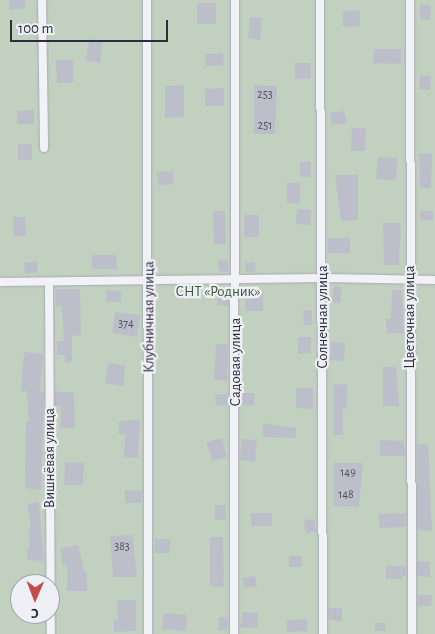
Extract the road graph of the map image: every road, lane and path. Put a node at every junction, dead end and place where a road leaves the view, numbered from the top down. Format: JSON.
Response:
{"nodes":[{"id":1,"x":42,"y":0,"type":"edge"},
{"id":2,"x":146,"y":0,"type":"edge"},
{"id":3,"x":235,"y":0,"type":"edge"},
{"id":4,"x":320,"y":0,"type":"edge"},
{"id":5,"x":410,"y":0,"type":"edge"},
{"id":6,"x":44,"y":148,"type":"dead end"},
{"id":7,"x":323,"y":278,"type":"junction"},
{"id":8,"x":237,"y":279,"type":"junction"},
{"id":9,"x":410,"y":280,"type":"junction"},
{"id":10,"x":435,"y":280,"type":"edge"},
{"id":11,"x":149,"y":281,"type":"junction"},
{"id":12,"x":0,"y":282,"type":"edge"},
{"id":13,"x":49,"y":282,"type":"junction"},
{"id":14,"x":51,"y":634,"type":"edge"},
{"id":15,"x":148,"y":634,"type":"edge"},
{"id":16,"x":234,"y":634,"type":"edge"},
{"id":17,"x":323,"y":634,"type":"edge"},
{"id":18,"x":412,"y":634,"type":"edge"}],
"edges":[{"from":1,"to":6,"type":"street"},
{"from":2,"to":11,"type":"street","name":"Клубничная улица"},
{"from":3,"to":8,"type":"street","name":"Садовая улица"},
{"from":4,"to":7,"type":"street","name":"Солнечная улица"},
{"from":5,"to":9,"type":"street","name":"Цветочная улица"},
{"from":7,"to":8,"type":"street"},
{"from":7,"to":9,"type":"street"},
{"from":7,"to":17,"type":"street","name":"Солнечная улица"},
{"from":8,"to":11,"type":"street"},
{"from":8,"to":16,"type":"street","name":"Садовая улица"},
{"from":9,"to":10,"type":"street"},
{"from":9,"to":18,"type":"street","name":"Цветочная улица"},
{"from":11,"to":13,"type":"street"},
{"from":11,"to":15,"type":"street","name":"Клубничная улица"},
{"from":12,"to":13,"type":"street"},
{"from":13,"to":14,"type":"street","name":"Вишнёвая улица"}]}
